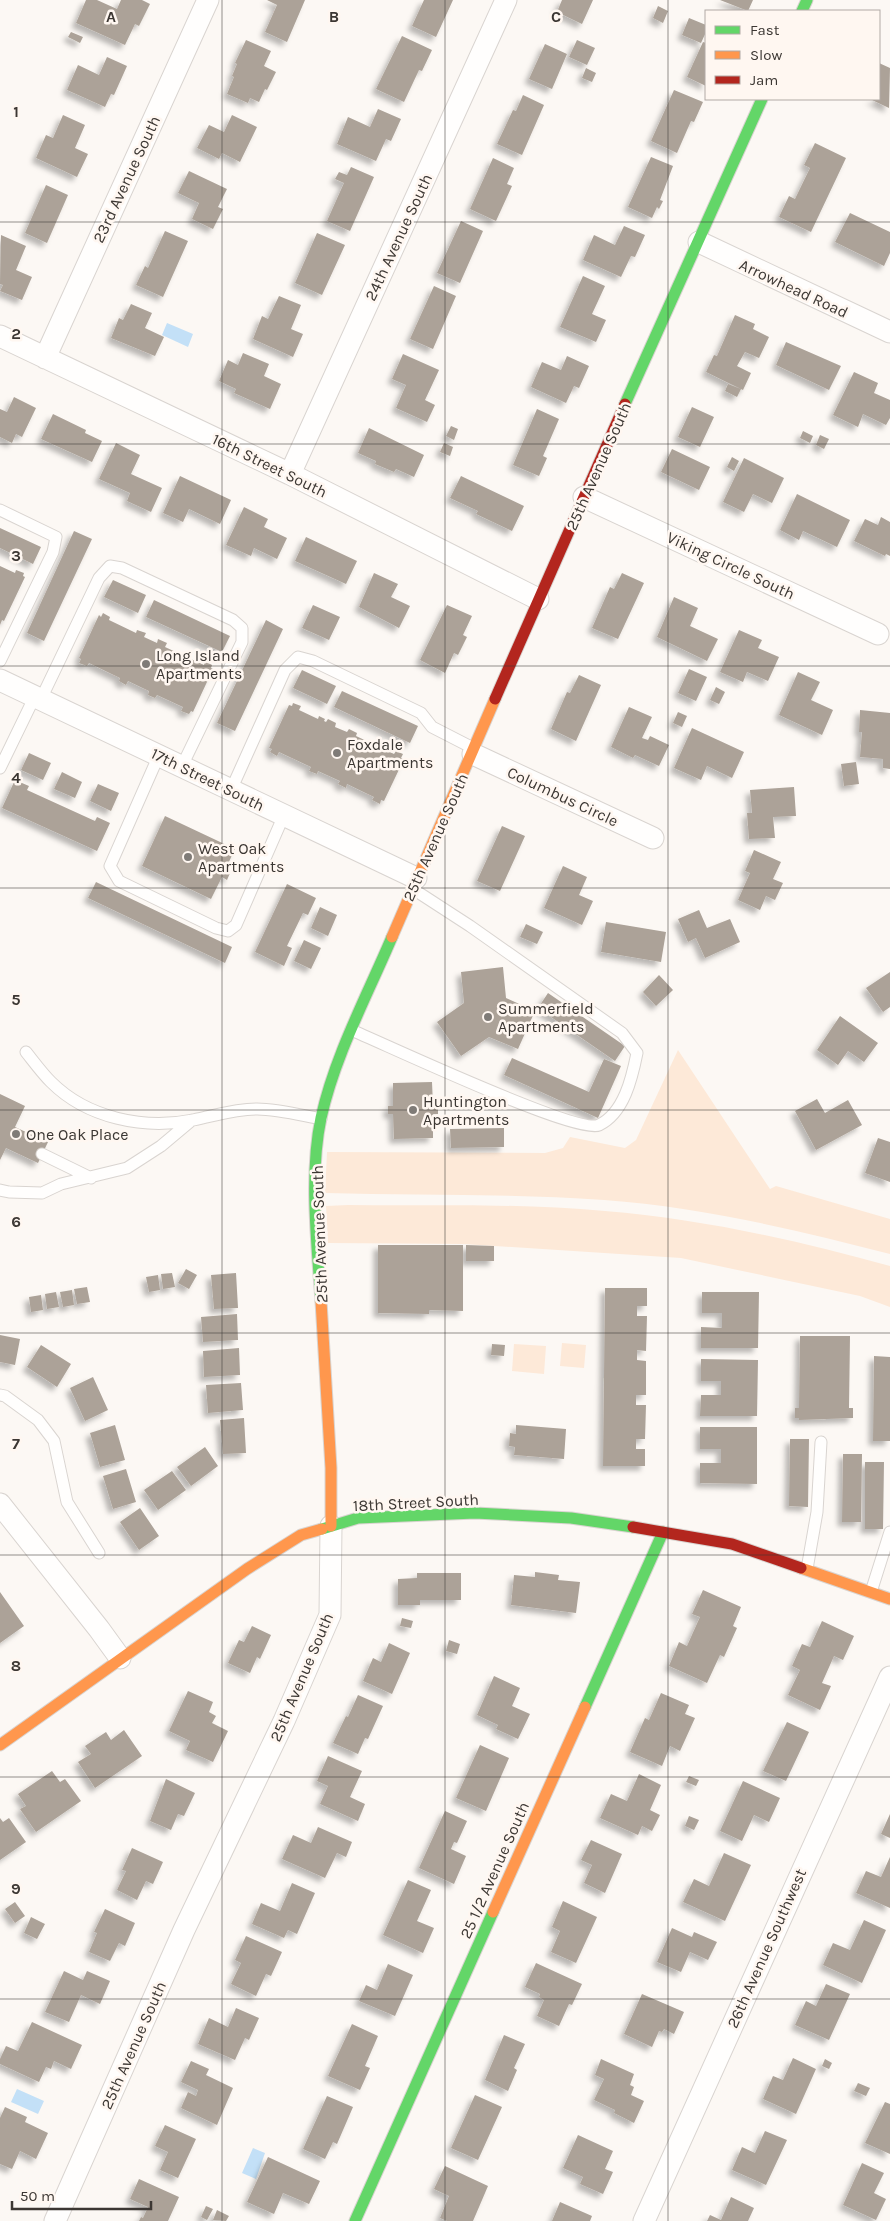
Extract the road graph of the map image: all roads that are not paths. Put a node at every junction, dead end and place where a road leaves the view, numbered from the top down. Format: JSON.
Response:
{"nodes":[{"id":1,"x":208,"y":0,"type":"edge"},
{"id":2,"x":506,"y":0,"type":"edge"},
{"id":3,"x":762,"y":100,"type":"edge"},
{"id":4,"x":699,"y":242,"type":"junction"},
{"id":5,"x":890,"y":332,"type":"edge"},
{"id":6,"x":0,"y":336,"type":"edge"},
{"id":7,"x":45,"y":358,"type":"junction"},
{"id":8,"x":290,"y":474,"type":"junction"},
{"id":9,"x":584,"y":497,"type":"junction"},
{"id":10,"x":0,"y":510,"type":"edge"},
{"id":11,"x":538,"y":599,"type":"junction"},
{"id":12,"x":878,"y":634,"type":"dead end"},
{"id":13,"x":0,"y":661,"type":"edge"},
{"id":14,"x":0,"y":680,"type":"edge"},
{"id":15,"x":38,"y":698,"type":"junction"},
{"id":16,"x":474,"y":751,"type":"junction"},
{"id":17,"x":159,"y":755,"type":"junction"},
{"id":18,"x":182,"y":766,"type":"junction"},
{"id":19,"x":0,"y":768,"type":"edge"},
{"id":20,"x":231,"y":790,"type":"junction"},
{"id":21,"x":284,"y":815,"type":"junction"},
{"id":22,"x":653,"y":838,"type":"dead end"},
{"id":23,"x":414,"y":883,"type":"junction"},
{"id":24,"x":351,"y":1030,"type":"junction"},
{"id":25,"x":26,"y":1052,"type":"dead end"},
{"id":26,"x":321,"y":1119,"type":"junction"},
{"id":27,"x":192,"y":1120,"type":"junction"},
{"id":28,"x":42,"y":1154,"type":"dead end"},
{"id":29,"x":91,"y":1178,"type":"junction"},
{"id":30,"x":0,"y":1190,"type":"edge"},
{"id":31,"x":0,"y":1395,"type":"edge"},
{"id":32,"x":821,"y":1442,"type":"dead end"},
{"id":33,"x":4,"y":1517,"type":"edge"},
{"id":34,"x":331,"y":1526,"type":"junction"},
{"id":35,"x":662,"y":1532,"type":"junction"},
{"id":36,"x":890,"y":1532,"type":"edge"},
{"id":37,"x":99,"y":1552,"type":"dead end"},
{"id":38,"x":807,"y":1569,"type":"junction"},
{"id":39,"x":871,"y":1592,"type":"junction"},
{"id":40,"x":890,"y":1599,"type":"edge"},
{"id":41,"x":120,"y":1658,"type":"junction"},
{"id":42,"x":890,"y":1677,"type":"edge"},
{"id":43,"x":0,"y":1745,"type":"edge"},
{"id":44,"x":54,"y":2221,"type":"edge"},
{"id":45,"x":355,"y":2221,"type":"edge"},
{"id":46,"x":644,"y":2221,"type":"edge"}],
"edges":[{"from":1,"to":7,"type":"street","name":"23rd Avenue South"},
{"from":2,"to":8,"type":"street","name":"24th Avenue South"},
{"from":3,"to":4,"type":"street","name":"25th Avenue South"},
{"from":4,"to":5,"type":"street","name":"Arrowhead Road"},
{"from":4,"to":9,"type":"street","name":"25th Avenue South"},
{"from":6,"to":7,"type":"street","name":"16th Street South"},
{"from":7,"to":8,"type":"street","name":"16th Street South"},
{"from":8,"to":11,"type":"street","name":"16th Street South"},
{"from":9,"to":11,"type":"street","name":"25th Avenue South"},
{"from":9,"to":12,"type":"street","name":"Viking Circle South"},
{"from":10,"to":13,"type":"lane"},
{"from":11,"to":16,"type":"street","name":"25th Avenue South"},
{"from":14,"to":15,"type":"street","name":"17th Street South"},
{"from":15,"to":17,"type":"street","name":"17th Street South"},
{"from":15,"to":18,"type":"lane"},
{"from":15,"to":19,"type":"lane"},
{"from":16,"to":20,"type":"lane"},
{"from":16,"to":22,"type":"street","name":"Columbus Circle"},
{"from":16,"to":23,"type":"street","name":"25th Avenue South"},
{"from":17,"to":18,"type":"street","name":"17th Street South"},
{"from":17,"to":21,"type":"lane"},
{"from":18,"to":20,"type":"street","name":"17th Street South"},
{"from":20,"to":21,"type":"street","name":"17th Street South"},
{"from":21,"to":23,"type":"street","name":"17th Street South"},
{"from":23,"to":24,"type":"street","name":"25th Avenue South"},
{"from":23,"to":24,"type":"lane"},
{"from":24,"to":26,"type":"street","name":"25th Avenue South"},
{"from":25,"to":27,"type":"lane"},
{"from":26,"to":27,"type":"lane"},
{"from":26,"to":34,"type":"street","name":"25th Avenue South"},
{"from":27,"to":29,"type":"lane"},
{"from":28,"to":29,"type":"lane"},
{"from":29,"to":30,"type":"lane"},
{"from":31,"to":37,"type":"lane"},
{"from":32,"to":38,"type":"lane"},
{"from":33,"to":41,"type":"street"},
{"from":34,"to":35,"type":"street","name":"18th Street South"},
{"from":34,"to":41,"type":"street","name":"18th Street South"},
{"from":34,"to":44,"type":"street","name":"25th Avenue South"},
{"from":35,"to":38,"type":"street","name":"18th Street South"},
{"from":35,"to":45,"type":"street","name":"25 1/2 Avenue South"},
{"from":36,"to":39,"type":"lane"},
{"from":38,"to":39,"type":"street","name":"18th Street South"},
{"from":39,"to":40,"type":"street","name":"18th Street South"},
{"from":41,"to":43,"type":"street","name":"18th Street South"},
{"from":42,"to":46,"type":"street","name":"26th Avenue Southwest"}]}
